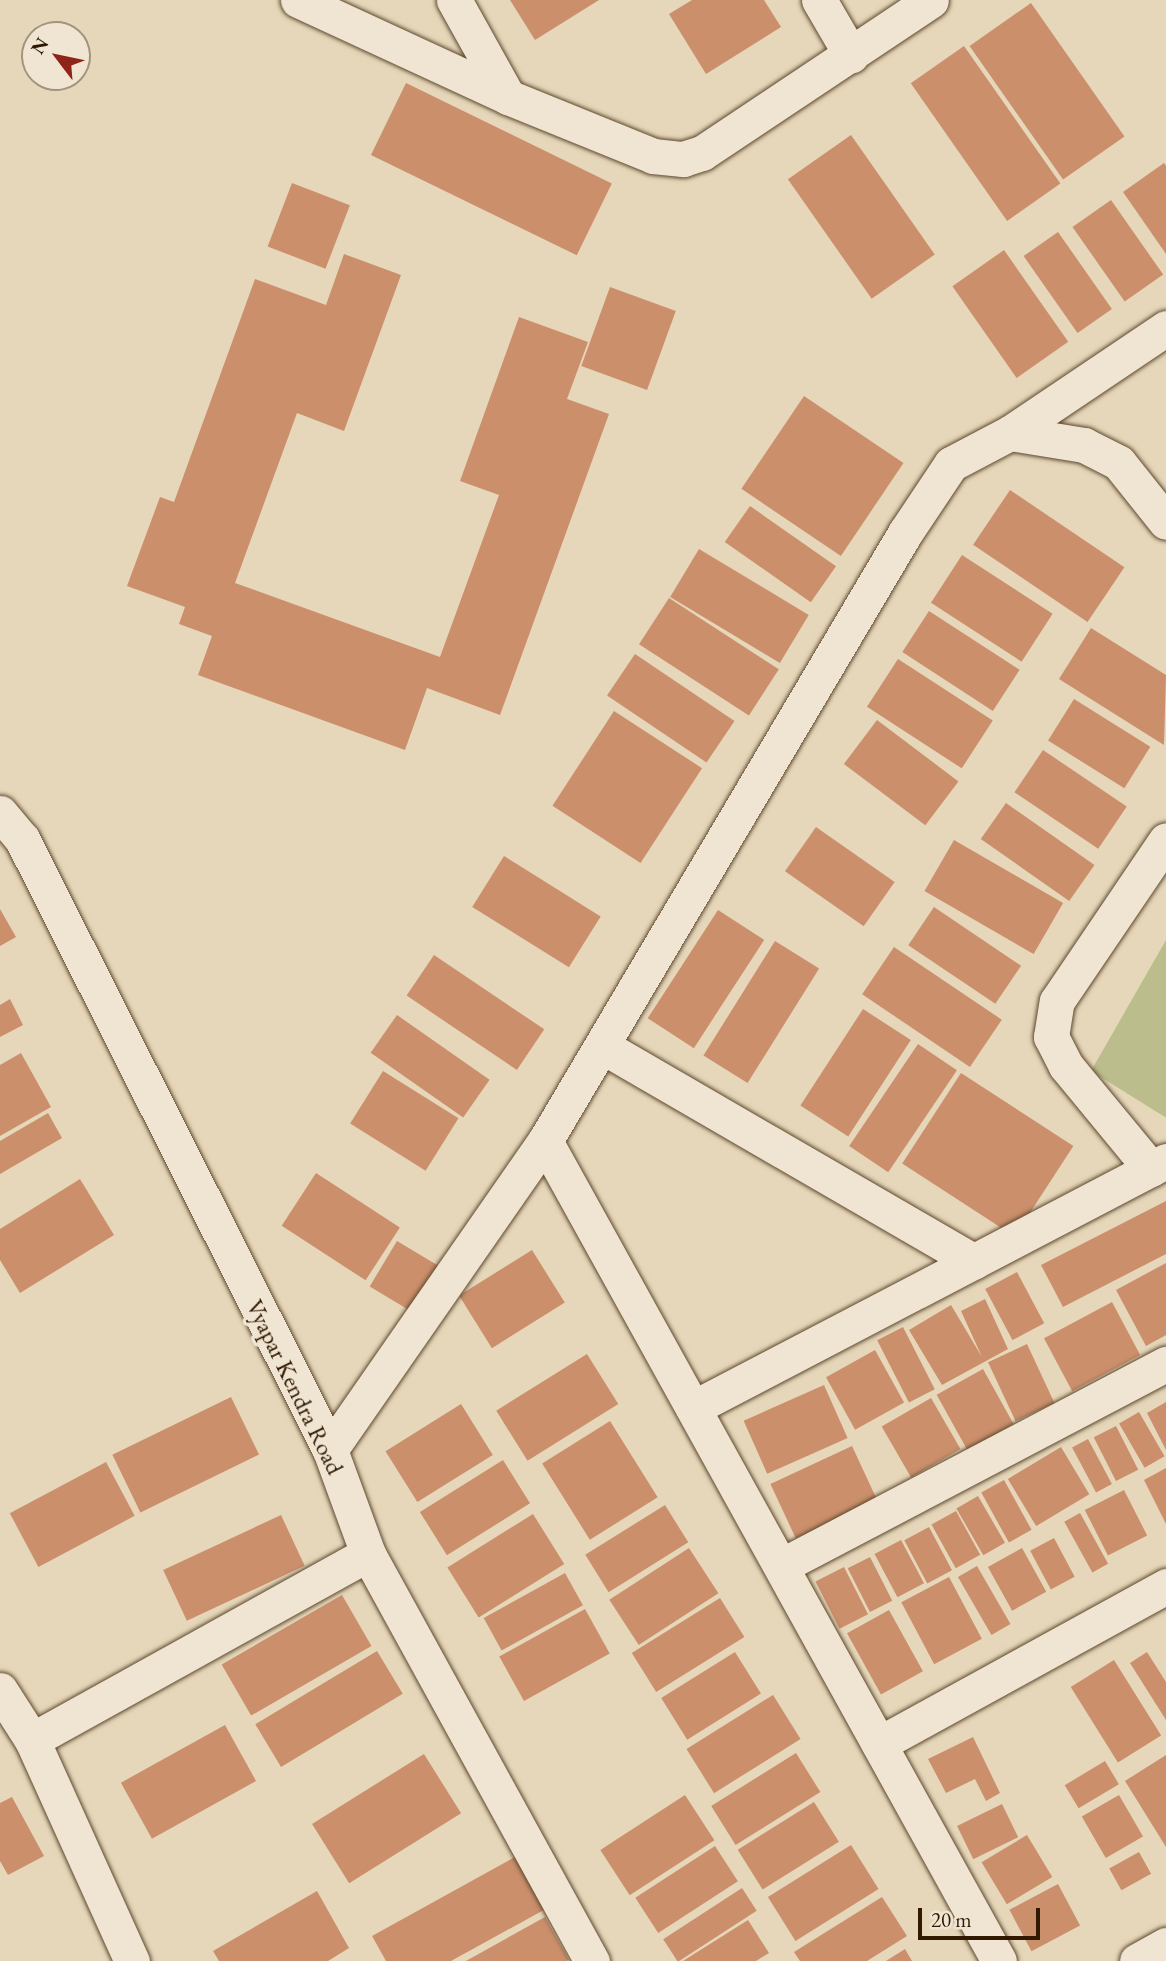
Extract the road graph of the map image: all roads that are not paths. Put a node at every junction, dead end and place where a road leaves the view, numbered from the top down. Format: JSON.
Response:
{"nodes":[{"id":1,"x":298,"y":0,"type":"edge"},
{"id":2,"x":454,"y":0,"type":"edge"},
{"id":3,"x":819,"y":0,"type":"edge"},
{"id":4,"x":931,"y":0,"type":"edge"},
{"id":5,"x":851,"y":55,"type":"junction"},
{"id":6,"x":508,"y":97,"type":"junction"},
{"id":7,"x":1166,"y":328,"type":"edge"},
{"id":8,"x":1010,"y":433,"type":"junction"},
{"id":9,"x":1166,"y":522,"type":"edge"},
{"id":10,"x":0,"y":813,"type":"edge"},
{"id":11,"x":1166,"y":840,"type":"edge"},
{"id":12,"x":602,"y":1046,"type":"junction"},
{"id":13,"x":545,"y":1142,"type":"junction"},
{"id":14,"x":1158,"y":1165,"type":"edge"},
{"id":15,"x":974,"y":1262,"type":"junction"},
{"id":16,"x":1166,"y":1364,"type":"edge"},
{"id":17,"x":693,"y":1408,"type":"junction"},
{"id":18,"x":330,"y":1450,"type":"junction"},
{"id":19,"x":368,"y":1554,"type":"junction"},
{"id":20,"x":781,"y":1566,"type":"junction"},
{"id":21,"x":1166,"y":1586,"type":"edge"},
{"id":22,"x":0,"y":1690,"type":"edge"},
{"id":23,"x":32,"y":1740,"type":"junction"},
{"id":24,"x":878,"y":1744,"type":"junction"},
{"id":25,"x":1166,"y":1945,"type":"edge"},
{"id":26,"x":132,"y":1961,"type":"edge"},
{"id":27,"x":592,"y":1961,"type":"edge"},
{"id":28,"x":999,"y":1961,"type":"edge"},
{"id":29,"x":1137,"y":1961,"type":"edge"}],
"edges":[{"from":1,"to":6,"type":"street"},
{"from":2,"to":6,"type":"street"},
{"from":3,"to":5,"type":"street"},
{"from":4,"to":5,"type":"street"},
{"from":5,"to":6,"type":"street"},
{"from":7,"to":8,"type":"street"},
{"from":8,"to":9,"type":"street"},
{"from":8,"to":12,"type":"street"},
{"from":10,"to":18,"type":"street","name":"Vyapar Kendra Road"},
{"from":11,"to":14,"type":"street"},
{"from":12,"to":13,"type":"street"},
{"from":12,"to":15,"type":"street"},
{"from":13,"to":17,"type":"street"},
{"from":13,"to":18,"type":"street"},
{"from":14,"to":15,"type":"street"},
{"from":15,"to":17,"type":"street"},
{"from":16,"to":20,"type":"street"},
{"from":17,"to":20,"type":"street"},
{"from":18,"to":19,"type":"street","name":"Vyapar Kendra Road"},
{"from":19,"to":23,"type":"street"},
{"from":19,"to":27,"type":"street","name":"Vyapar Kendra Road"},
{"from":20,"to":24,"type":"street"},
{"from":21,"to":24,"type":"street"},
{"from":22,"to":23,"type":"street"},
{"from":23,"to":26,"type":"street"},
{"from":24,"to":28,"type":"street"},
{"from":25,"to":29,"type":"street"}]}
